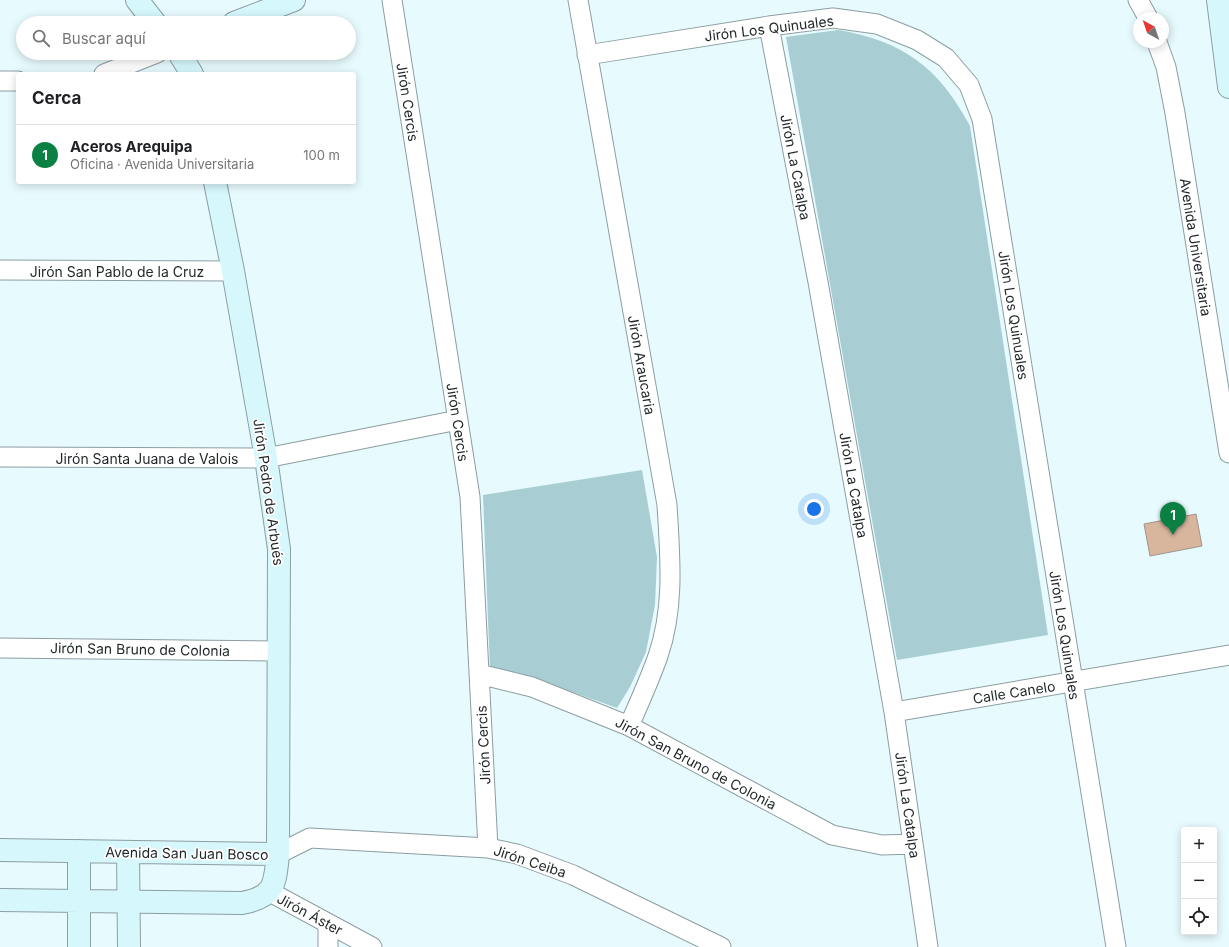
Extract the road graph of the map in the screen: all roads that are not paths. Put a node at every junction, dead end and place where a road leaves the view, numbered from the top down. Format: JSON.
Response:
{"nodes":[{"id":1,"x":137,"y":0,"type":"edge"},
{"id":2,"x":294,"y":0,"type":"edge"},
{"id":3,"x":392,"y":0,"type":"edge"},
{"id":4,"x":578,"y":0,"type":"edge"},
{"id":5,"x":1138,"y":0,"type":"edge"},
{"id":6,"x":1218,"y":0,"type":"edge"},
{"id":7,"x":1145,"y":12,"type":"edge"},
{"id":8,"x":150,"y":16,"type":"edge"},
{"id":9,"x":252,"y":16,"type":"edge"},
{"id":10,"x":768,"y":26,"type":"junction"},
{"id":11,"x":1159,"y":48,"type":"edge"},
{"id":12,"x":587,"y":55,"type":"junction"},
{"id":13,"x":139,"y":60,"type":"edge"},
{"id":14,"x":183,"y":60,"type":"edge"},
{"id":15,"x":109,"y":72,"type":"edge"},
{"id":16,"x":191,"y":72,"type":"edge"},
{"id":17,"x":0,"y":81,"type":"edge"},
{"id":18,"x":16,"y":81,"type":"edge"},
{"id":19,"x":1229,"y":87,"type":"edge"},
{"id":20,"x":215,"y":184,"type":"edge"},
{"id":21,"x":0,"y":270,"type":"edge"},
{"id":22,"x":233,"y":271,"type":"junction"},
{"id":23,"x":458,"y":420,"type":"junction"},
{"id":24,"x":1229,"y":453,"type":"edge"},
{"id":25,"x":0,"y":457,"type":"edge"},
{"id":26,"x":266,"y":458,"type":"junction"},
{"id":27,"x":0,"y":648,"type":"edge"},
{"id":28,"x":279,"y":650,"type":"junction"},
{"id":29,"x":1229,"y":655,"type":"edge"},
{"id":30,"x":479,"y":674,"type":"junction"},
{"id":31,"x":1072,"y":682,"type":"junction"},
{"id":32,"x":894,"y":712,"type":"junction"},
{"id":33,"x":629,"y":726,"type":"junction"},
{"id":34,"x":913,"y":844,"type":"junction"},
{"id":35,"x":488,"y":848,"type":"junction"},
{"id":36,"x":0,"y":850,"type":"edge"},
{"id":37,"x":79,"y":851,"type":"junction"},
{"id":38,"x":128,"y":852,"type":"junction"},
{"id":39,"x":278,"y":854,"type":"junction"},
{"id":40,"x":270,"y":892,"type":"junction"},
{"id":41,"x":0,"y":900,"type":"edge"},
{"id":42,"x":79,"y":901,"type":"junction"},
{"id":43,"x":130,"y":902,"type":"junction"},
{"id":44,"x":328,"y":924,"type":"junction"},
{"id":45,"x":79,"y":947,"type":"edge"},
{"id":46,"x":129,"y":947,"type":"edge"},
{"id":47,"x":328,"y":947,"type":"edge"},
{"id":48,"x":372,"y":947,"type":"edge"},
{"id":49,"x":722,"y":947,"type":"edge"},
{"id":50,"x":928,"y":947,"type":"edge"},
{"id":51,"x":1116,"y":947,"type":"edge"}],
"edges":[{"from":1,"to":8,"type":"street"},
{"from":2,"to":9,"type":"street"},
{"from":3,"to":23,"type":"street","name":"Jirón Cercis"},
{"from":4,"to":12,"type":"street","name":"Jirón Araucaria"},
{"from":5,"to":7,"type":"street"},
{"from":6,"to":19,"type":"street"},
{"from":10,"to":12,"type":"street","name":"Jirón Los Quinuales"},
{"from":10,"to":31,"type":"street","name":"Jirón Los Quinuales"},
{"from":10,"to":32,"type":"street","name":"Jirón La Catalpa"},
{"from":11,"to":24,"type":"street","name":"Avenida Universitaria"},
{"from":12,"to":33,"type":"street","name":"Jirón Araucaria"},
{"from":13,"to":15,"type":"street"},
{"from":14,"to":16,"type":"street"},
{"from":17,"to":18,"type":"street"},
{"from":20,"to":22,"type":"street","name":"Jirón Pedro de Arbués"},
{"from":21,"to":22,"type":"street","name":"Jirón San Pablo de la Cruz"},
{"from":22,"to":26,"type":"street","name":"Jirón Pedro de Arbués"},
{"from":23,"to":26,"type":"street","name":"Jirón Santa Juana de Valois"},
{"from":23,"to":30,"type":"street","name":"Jirón Cercis"},
{"from":25,"to":26,"type":"street","name":"Jirón Santa Juana de Valois"},
{"from":26,"to":28,"type":"street","name":"Jirón Pedro de Arbués"},
{"from":27,"to":28,"type":"street","name":"Jirón San Bruno de Colonia"},
{"from":28,"to":39,"type":"street","name":"Jirón Pedro de Arbués"},
{"from":29,"to":31,"type":"street","name":"Calle Canelo"},
{"from":30,"to":33,"type":"street","name":"Jirón San Bruno de Colonia"},
{"from":30,"to":35,"type":"street","name":"Jirón Cercis"},
{"from":31,"to":32,"type":"street","name":"Calle Canelo"},
{"from":31,"to":51,"type":"street","name":"Jirón Los Quinuales"},
{"from":32,"to":34,"type":"street","name":"Jirón La Catalpa"},
{"from":33,"to":34,"type":"street","name":"Jirón San Bruno de Colonia"},
{"from":34,"to":50,"type":"street","name":"Jirón La Catalpa"},
{"from":35,"to":39,"type":"street","name":"Jirón Ceiba"},
{"from":35,"to":49,"type":"street","name":"Jirón Ceiba"},
{"from":36,"to":37,"type":"street","name":"Avenida San Juan Bosco"},
{"from":37,"to":38,"type":"street","name":"Avenida San Juan Bosco"},
{"from":37,"to":42,"type":"street"},
{"from":38,"to":39,"type":"street","name":"Avenida San Juan Bosco"},
{"from":38,"to":43,"type":"street"},
{"from":39,"to":40,"type":"street","name":"Avenida San Juan Bosco"},
{"from":40,"to":43,"type":"street"},
{"from":40,"to":44,"type":"street","name":"Jirón Áster"},
{"from":41,"to":42,"type":"street"},
{"from":42,"to":43,"type":"street"},
{"from":42,"to":45,"type":"street"},
{"from":43,"to":46,"type":"street"},
{"from":44,"to":47,"type":"street"},
{"from":44,"to":48,"type":"street","name":"Jirón Áster"}]}
